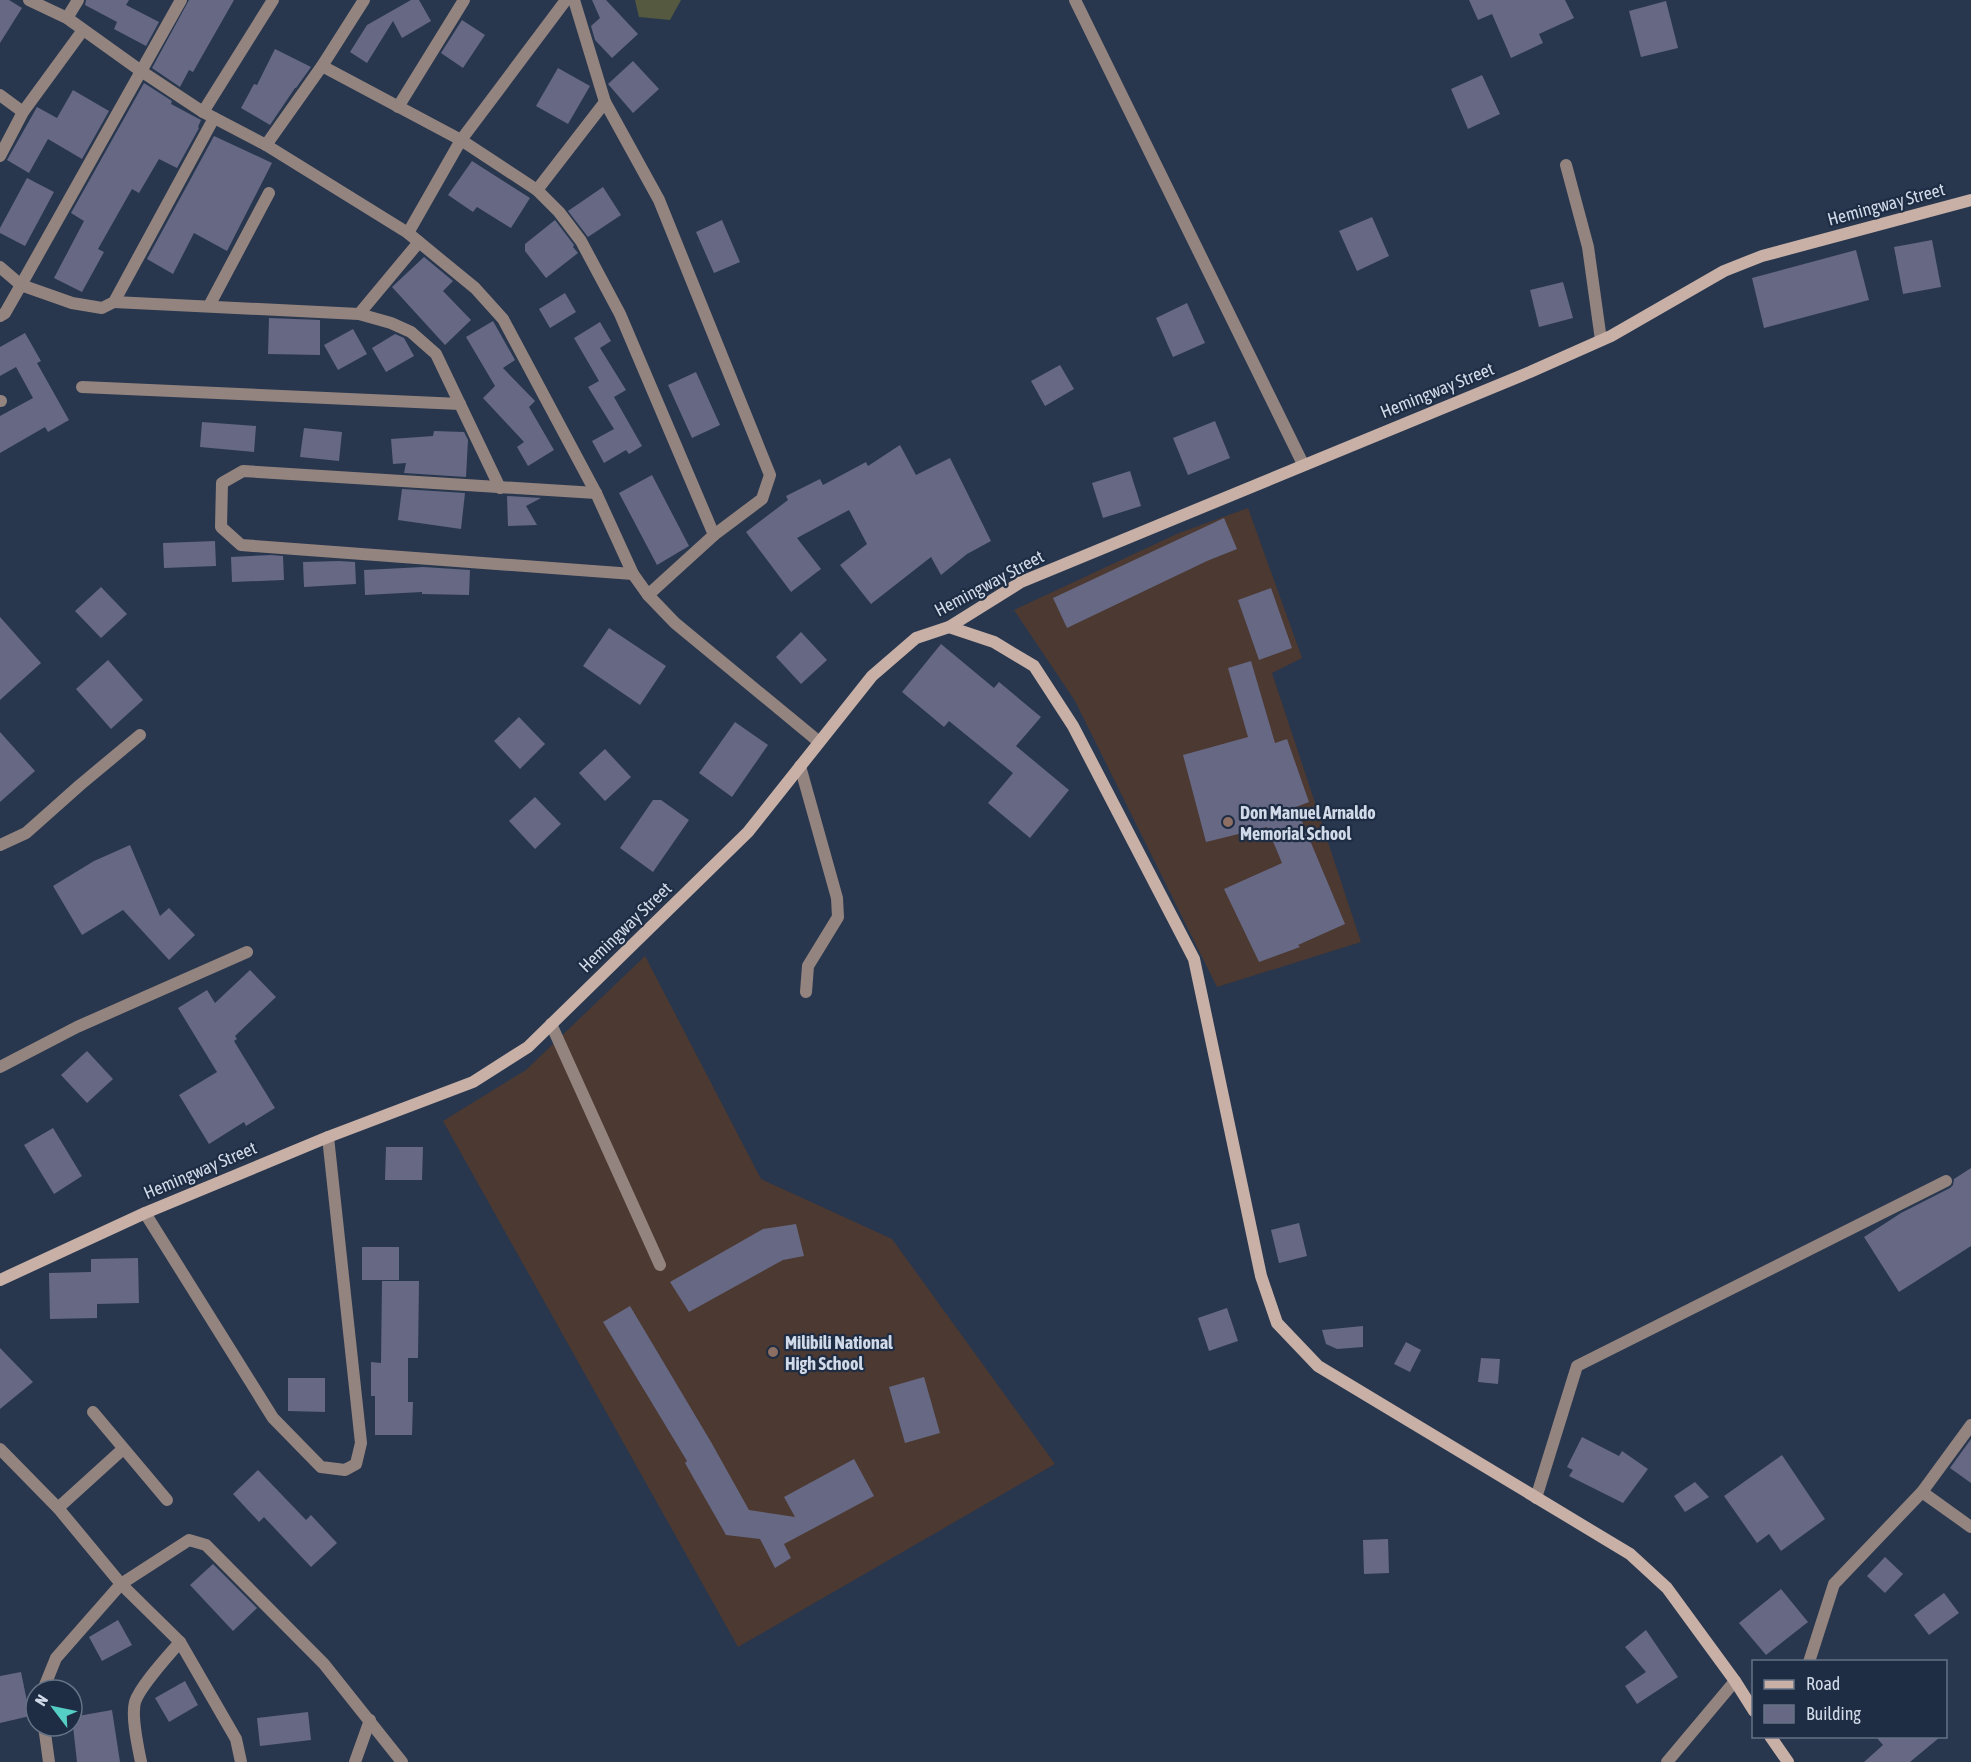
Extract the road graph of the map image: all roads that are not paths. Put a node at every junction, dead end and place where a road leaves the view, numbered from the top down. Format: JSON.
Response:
{"nodes":[{"id":1,"x":29,"y":0,"type":"edge"},
{"id":2,"x":78,"y":0,"type":"edge"},
{"id":3,"x":182,"y":0,"type":"edge"},
{"id":4,"x":273,"y":0,"type":"edge"},
{"id":5,"x":363,"y":0,"type":"edge"},
{"id":6,"x":464,"y":0,"type":"edge"},
{"id":7,"x":566,"y":0,"type":"edge"},
{"id":8,"x":574,"y":0,"type":"edge"},
{"id":9,"x":1075,"y":0,"type":"edge"},
{"id":10,"x":67,"y":18,"type":"junction"},
{"id":11,"x":83,"y":30,"type":"junction"},
{"id":12,"x":322,"y":66,"type":"junction"},
{"id":13,"x":141,"y":71,"type":"junction"},
{"id":14,"x":0,"y":95,"type":"edge"},
{"id":15,"x":605,"y":102,"type":"junction"},
{"id":16,"x":398,"y":107,"type":"junction"},
{"id":17,"x":22,"y":112,"type":"junction"},
{"id":18,"x":209,"y":115,"type":"junction"},
{"id":19,"x":462,"y":140,"type":"junction"},
{"id":20,"x":266,"y":145,"type":"junction"},
{"id":21,"x":0,"y":156,"type":"edge"},
{"id":22,"x":1566,"y":165,"type":"dead end"},
{"id":23,"x":537,"y":190,"type":"junction"},
{"id":24,"x":269,"y":193,"type":"dead end"},
{"id":25,"x":1971,"y":200,"type":"edge"},
{"id":26,"x":408,"y":233,"type":"junction"},
{"id":27,"x":419,"y":242,"type":"junction"},
{"id":28,"x":0,"y":267,"type":"edge"},
{"id":29,"x":21,"y":285,"type":"junction"},
{"id":30,"x":114,"y":302,"type":"junction"},
{"id":31,"x":209,"y":306,"type":"junction"},
{"id":32,"x":359,"y":314,"type":"junction"},
{"id":33,"x":0,"y":316,"type":"edge"},
{"id":34,"x":1601,"y":340,"type":"junction"},
{"id":35,"x":82,"y":387,"type":"dead end"},
{"id":36,"x":460,"y":404,"type":"junction"},
{"id":37,"x":1303,"y":464,"type":"junction"},
{"id":38,"x":500,"y":488,"type":"junction"},
{"id":39,"x":596,"y":493,"type":"junction"},
{"id":40,"x":714,"y":536,"type":"junction"},
{"id":41,"x":633,"y":573,"type":"junction"},
{"id":42,"x":648,"y":596,"type":"junction"},
{"id":43,"x":949,"y":627,"type":"junction"},
{"id":44,"x":140,"y":735,"type":"dead end"},
{"id":45,"x":818,"y":741,"type":"junction"},
{"id":46,"x":800,"y":766,"type":"junction"},
{"id":47,"x":0,"y":845,"type":"edge"},
{"id":48,"x":247,"y":952,"type":"dead end"},
{"id":49,"x":806,"y":992,"type":"dead end"},
{"id":50,"x":551,"y":1024,"type":"junction"},
{"id":51,"x":0,"y":1067,"type":"edge"},
{"id":52,"x":328,"y":1137,"type":"junction"},
{"id":53,"x":1946,"y":1181,"type":"dead end"},
{"id":54,"x":145,"y":1213,"type":"junction"},
{"id":55,"x":660,"y":1265,"type":"dead end"},
{"id":56,"x":0,"y":1280,"type":"edge"},
{"id":57,"x":93,"y":1412,"type":"dead end"},
{"id":58,"x":1971,"y":1425,"type":"edge"},
{"id":59,"x":0,"y":1449,"type":"edge"},
{"id":60,"x":123,"y":1449,"type":"junction"},
{"id":61,"x":1922,"y":1492,"type":"junction"},
{"id":62,"x":1536,"y":1498,"type":"junction"},
{"id":63,"x":167,"y":1500,"type":"dead end"},
{"id":64,"x":58,"y":1508,"type":"junction"},
{"id":65,"x":1971,"y":1527,"type":"edge"},
{"id":66,"x":121,"y":1584,"type":"junction"},
{"id":67,"x":180,"y":1642,"type":"junction"},
{"id":68,"x":1810,"y":1660,"type":"edge"},
{"id":69,"x":48,"y":1678,"type":"edge"},
{"id":70,"x":1735,"y":1681,"type":"junction"},
{"id":71,"x":1752,"y":1708,"type":"edge"},
{"id":72,"x":370,"y":1720,"type":"junction"},
{"id":73,"x":46,"y":1738,"type":"edge"},
{"id":74,"x":1770,"y":1738,"type":"edge"},
{"id":75,"x":1780,"y":1757,"type":"edge"},
{"id":76,"x":49,"y":1762,"type":"edge"},
{"id":77,"x":141,"y":1762,"type":"edge"},
{"id":78,"x":241,"y":1762,"type":"edge"},
{"id":79,"x":355,"y":1762,"type":"edge"},
{"id":80,"x":402,"y":1762,"type":"edge"},
{"id":81,"x":1667,"y":1762,"type":"edge"},
{"id":82,"x":1788,"y":1762,"type":"edge"}],
"edges":[{"from":1,"to":10,"type":"street"},
{"from":2,"to":10,"type":"street"},
{"from":3,"to":13,"type":"street"},
{"from":4,"to":18,"type":"street"},
{"from":5,"to":12,"type":"street"},
{"from":6,"to":16,"type":"street"},
{"from":7,"to":19,"type":"street"},
{"from":8,"to":15,"type":"street"},
{"from":9,"to":37,"type":"street"},
{"from":10,"to":11,"type":"street"},
{"from":11,"to":13,"type":"street"},
{"from":11,"to":17,"type":"street"},
{"from":12,"to":16,"type":"street"},
{"from":12,"to":20,"type":"street"},
{"from":13,"to":18,"type":"street"},
{"from":13,"to":29,"type":"street"},
{"from":14,"to":17,"type":"street"},
{"from":15,"to":23,"type":"street"},
{"from":15,"to":40,"type":"street"},
{"from":16,"to":19,"type":"street"},
{"from":17,"to":21,"type":"street"},
{"from":18,"to":20,"type":"street"},
{"from":18,"to":30,"type":"street"},
{"from":19,"to":23,"type":"street"},
{"from":19,"to":26,"type":"street"},
{"from":20,"to":26,"type":"street"},
{"from":22,"to":34,"type":"street"},
{"from":23,"to":40,"type":"street"},
{"from":24,"to":31,"type":"street"},
{"from":25,"to":34,"type":"main road","name":"Hemingway Street"},
{"from":26,"to":27,"type":"street"},
{"from":27,"to":32,"type":"street"},
{"from":27,"to":39,"type":"street"},
{"from":28,"to":29,"type":"street"},
{"from":29,"to":30,"type":"street"},
{"from":29,"to":33,"type":"street"},
{"from":30,"to":31,"type":"street"},
{"from":31,"to":32,"type":"street"},
{"from":32,"to":36,"type":"street"},
{"from":34,"to":37,"type":"main road","name":"Hemingway Street"},
{"from":35,"to":36,"type":"street"},
{"from":36,"to":38,"type":"street"},
{"from":37,"to":43,"type":"main road","name":"Hemingway Street"},
{"from":38,"to":39,"type":"street"},
{"from":38,"to":41,"type":"street"},
{"from":39,"to":41,"type":"street"},
{"from":40,"to":42,"type":"street"},
{"from":41,"to":42,"type":"street"},
{"from":42,"to":45,"type":"street"},
{"from":43,"to":45,"type":"main road","name":"Hemingway Street"},
{"from":43,"to":62,"type":"main road"},
{"from":44,"to":47,"type":"street"},
{"from":45,"to":46,"type":"main road","name":"Hemingway Street"},
{"from":46,"to":49,"type":"street"},
{"from":46,"to":50,"type":"main road","name":"Hemingway Street"},
{"from":48,"to":51,"type":"street"},
{"from":50,"to":52,"type":"main road","name":"Hemingway Street"},
{"from":50,"to":55,"type":"street"},
{"from":52,"to":54,"type":"main road","name":"Hemingway Street"},
{"from":52,"to":54,"type":"street"},
{"from":53,"to":62,"type":"street"},
{"from":54,"to":56,"type":"main road","name":"Hemingway Street"},
{"from":57,"to":60,"type":"street"},
{"from":58,"to":61,"type":"street"},
{"from":59,"to":64,"type":"street"},
{"from":60,"to":63,"type":"street"},
{"from":60,"to":64,"type":"street"},
{"from":61,"to":65,"type":"street"},
{"from":61,"to":68,"type":"street"},
{"from":62,"to":70,"type":"main road"},
{"from":64,"to":66,"type":"street"},
{"from":66,"to":67,"type":"street"},
{"from":66,"to":69,"type":"street"},
{"from":66,"to":72,"type":"street"},
{"from":67,"to":77,"type":"street"},
{"from":67,"to":78,"type":"street"},
{"from":70,"to":71,"type":"main road"},
{"from":70,"to":81,"type":"street"},
{"from":72,"to":79,"type":"street"},
{"from":72,"to":80,"type":"street"},
{"from":73,"to":76,"type":"street"},
{"from":74,"to":75,"type":"main road"},
{"from":75,"to":82,"type":"main road"}]}
